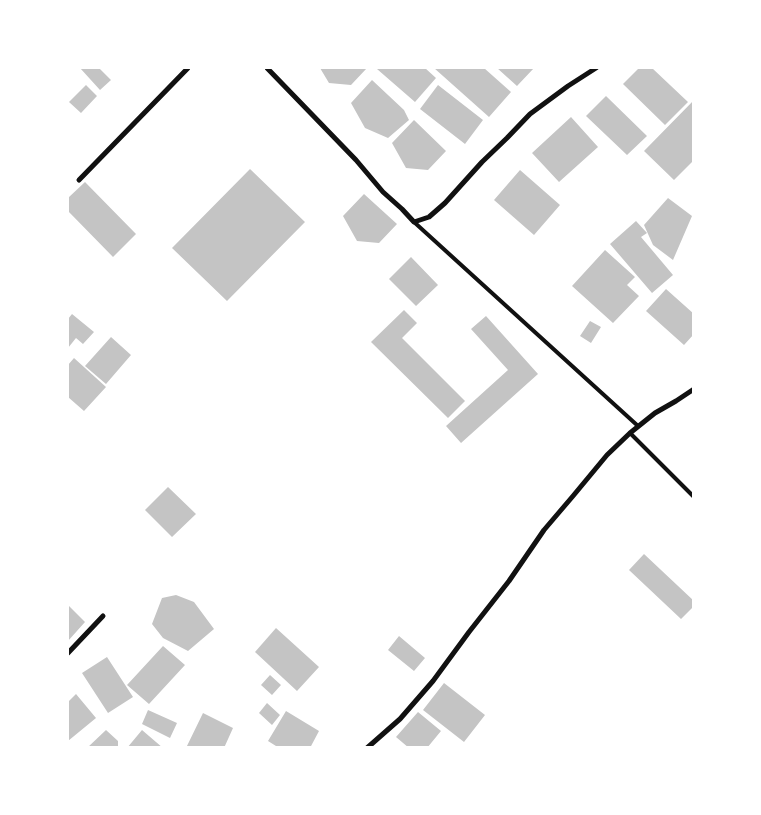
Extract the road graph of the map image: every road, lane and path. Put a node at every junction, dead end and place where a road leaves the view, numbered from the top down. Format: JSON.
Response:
{"nodes":[{"id":1,"x":188,"y":68,"type":"edge"},
{"id":2,"x":267,"y":68,"type":"edge"},
{"id":3,"x":596,"y":68,"type":"edge"},
{"id":4,"x":79,"y":180,"type":"dead end"},
{"id":5,"x":414,"y":222,"type":"junction"},
{"id":6,"x":694,"y":389,"type":"edge"},
{"id":7,"x":638,"y":426,"type":"junction"},
{"id":8,"x":630,"y":433,"type":"junction"},
{"id":9,"x":694,"y":497,"type":"edge"},
{"id":10,"x":103,"y":616,"type":"dead end"},
{"id":11,"x":68,"y":653,"type":"edge"},
{"id":12,"x":367,"y":748,"type":"edge"}],
"edges":[{"from":1,"to":4,"type":"street"},
{"from":2,"to":5,"type":"street"},
{"from":3,"to":5,"type":"street"},
{"from":5,"to":7,"type":"lane"},
{"from":6,"to":7,"type":"street"},
{"from":7,"to":8,"type":"street"},
{"from":8,"to":9,"type":"lane"},
{"from":8,"to":12,"type":"street"},
{"from":10,"to":11,"type":"street"}]}
